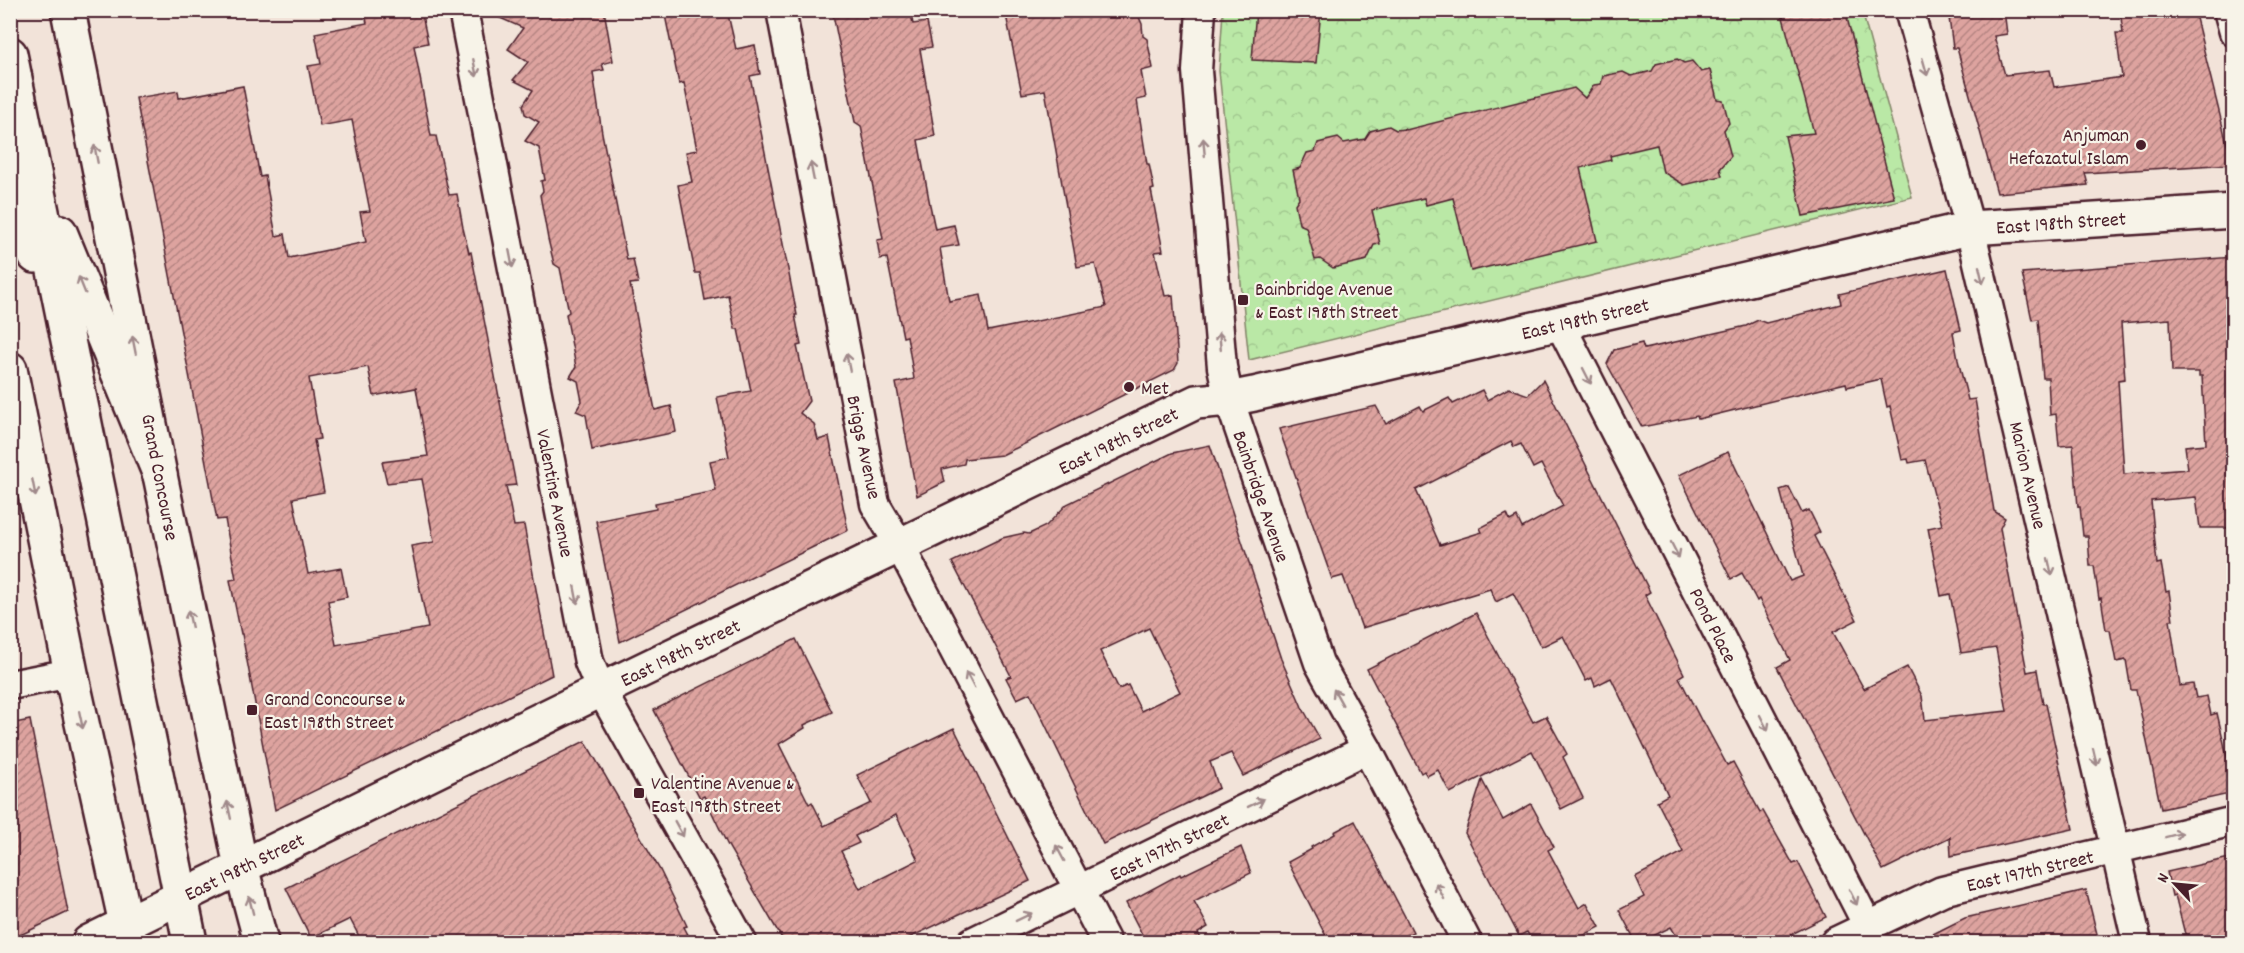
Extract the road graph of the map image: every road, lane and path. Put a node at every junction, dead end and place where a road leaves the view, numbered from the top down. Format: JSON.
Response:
{"nodes":[{"id":1,"x":68,"y":10,"type":"edge"},
{"id":2,"x":464,"y":10,"type":"edge"},
{"id":3,"x":781,"y":10,"type":"edge"},
{"id":4,"x":1201,"y":10,"type":"edge"},
{"id":5,"x":1909,"y":10,"type":"edge"},
{"id":6,"x":2228,"y":10,"type":"edge"},
{"id":7,"x":2234,"y":32,"type":"edge"},
{"id":8,"x":10,"y":54,"type":"edge"},
{"id":9,"x":31,"y":161,"type":"junction"},
{"id":10,"x":10,"y":194,"type":"edge"},
{"id":11,"x":2234,"y":211,"type":"edge"},
{"id":12,"x":1970,"y":228,"type":"junction"},
{"id":13,"x":1560,"y":324,"type":"junction"},
{"id":14,"x":67,"y":338,"type":"junction"},
{"id":15,"x":10,"y":369,"type":"edge"},
{"id":16,"x":1229,"y":399,"type":"junction"},
{"id":17,"x":160,"y":475,"type":"junction"},
{"id":18,"x":900,"y":546,"type":"junction"},
{"id":19,"x":72,"y":673,"type":"junction"},
{"id":20,"x":10,"y":685,"type":"edge"},
{"id":21,"x":601,"y":690,"type":"junction"},
{"id":22,"x":1367,"y":748,"type":"junction"},
{"id":23,"x":2234,"y":821,"type":"edge"},
{"id":24,"x":2117,"y":849,"type":"junction"},
{"id":25,"x":241,"y":867,"type":"junction"},
{"id":26,"x":1079,"y":890,"type":"junction"},
{"id":27,"x":181,"y":898,"type":"junction"},
{"id":28,"x":1868,"y":926,"type":"junction"},
{"id":29,"x":128,"y":934,"type":"edge"},
{"id":30,"x":89,"y":942,"type":"edge"},
{"id":31,"x":190,"y":942,"type":"edge"},
{"id":32,"x":261,"y":942,"type":"edge"},
{"id":33,"x":742,"y":942,"type":"edge"},
{"id":34,"x":972,"y":942,"type":"edge"},
{"id":35,"x":1106,"y":942,"type":"edge"},
{"id":36,"x":1467,"y":942,"type":"edge"},
{"id":37,"x":1835,"y":942,"type":"edge"},
{"id":38,"x":2137,"y":942,"type":"edge"}],
"edges":[{"from":17,"to":1,"type":"street","name":"Grand Concourse","one_way":true},
{"from":2,"to":21,"type":"street","name":"Valentine Avenue","one_way":true},
{"from":18,"to":3,"type":"street","name":"Briggs Avenue","one_way":true},
{"from":16,"to":4,"type":"street","name":"Bainbridge Avenue","one_way":true},
{"from":5,"to":12,"type":"street","name":"Marion Avenue","one_way":true},
{"from":6,"to":7,"type":"street"},
{"from":8,"to":9,"type":"street"},
{"from":9,"to":14,"type":"street"},
{"from":17,"to":9,"type":"street","one_way":true},
{"from":10,"to":14,"type":"street"},
{"from":11,"to":12,"type":"street","name":"East 198th Street"},
{"from":12,"to":13,"type":"street","name":"East 198th Street"},
{"from":12,"to":24,"type":"street","name":"Marion Avenue","one_way":true},
{"from":13,"to":16,"type":"street","name":"East 198th Street"},
{"from":13,"to":28,"type":"street","name":"Pond Place","one_way":true},
{"from":14,"to":27,"type":"street"},
{"from":15,"to":19,"type":"street","one_way":true},
{"from":16,"to":18,"type":"street","name":"East 198th Street"},
{"from":22,"to":16,"type":"street","name":"Bainbridge Avenue","one_way":true},
{"from":25,"to":17,"type":"street","name":"Grand Concourse","one_way":true},
{"from":18,"to":21,"type":"street","name":"East 198th Street"},
{"from":26,"to":18,"type":"street","name":"Briggs Avenue","one_way":true},
{"from":19,"to":20,"type":"street"},
{"from":19,"to":29,"type":"street","one_way":true},
{"from":21,"to":25,"type":"street","name":"East 198th Street"},
{"from":21,"to":33,"type":"street","name":"Valentine Avenue","one_way":true},
{"from":26,"to":22,"type":"street","name":"East 197th Street","one_way":true},
{"from":36,"to":22,"type":"street","name":"Bainbridge Avenue","one_way":true},
{"from":24,"to":23,"type":"street","name":"East 197th Street","one_way":true},
{"from":24,"to":28,"type":"street","name":"East 197th Street"},
{"from":24,"to":38,"type":"street","name":"Marion Avenue"},
{"from":25,"to":27,"type":"street","name":"East 198th Street"},
{"from":32,"to":25,"type":"street","name":"Grand Concourse","one_way":true},
{"from":34,"to":26,"type":"street","name":"East 197th Street","one_way":true},
{"from":26,"to":35,"type":"street","name":"Briggs Avenue"},
{"from":27,"to":29,"type":"street","name":"East 198th Street"},
{"from":27,"to":31,"type":"street"},
{"from":28,"to":37,"type":"street","name":"East 197th Street"},
{"from":29,"to":30,"type":"street","name":"East 198th Street"}]}
